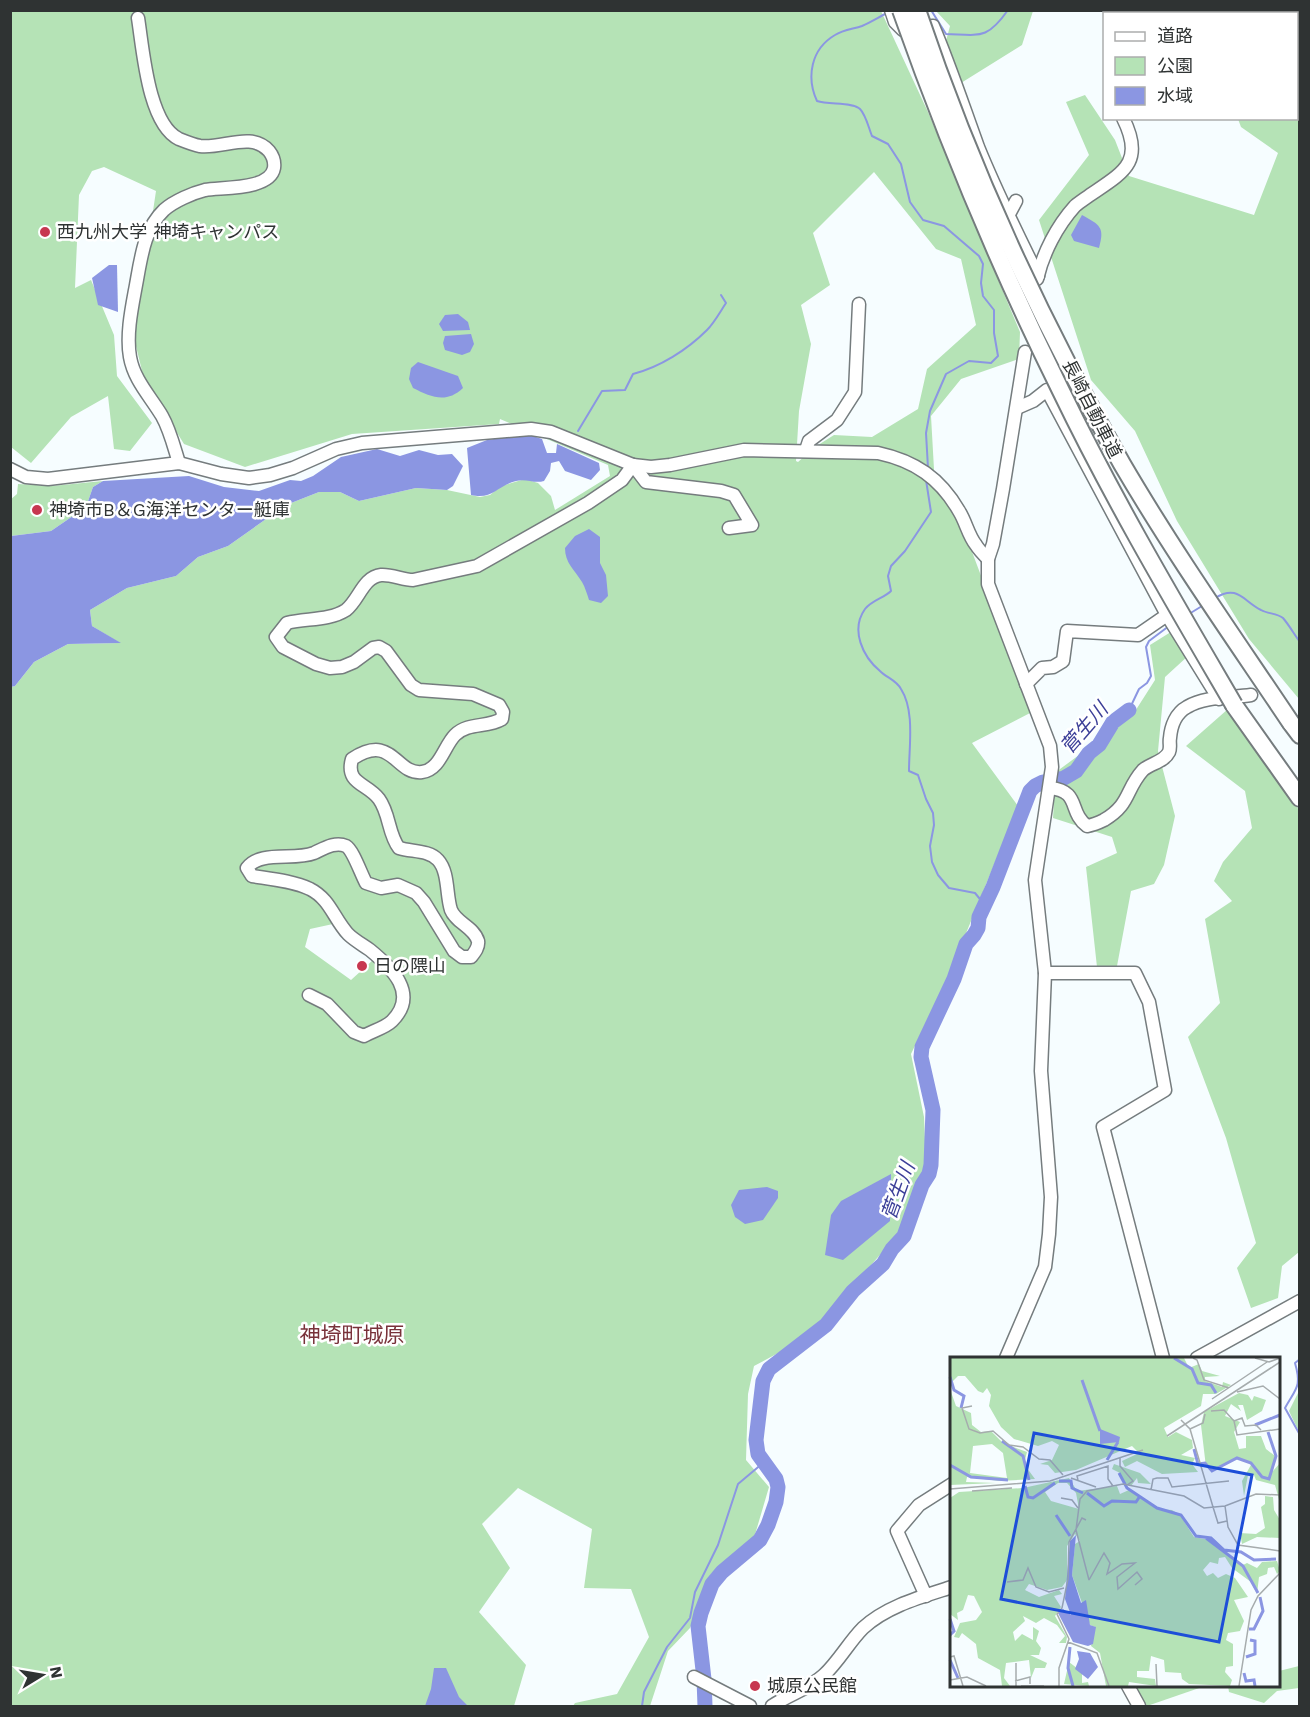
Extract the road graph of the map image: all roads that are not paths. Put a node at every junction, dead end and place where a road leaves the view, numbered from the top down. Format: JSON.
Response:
{"nodes":[{"id":1,"x":917,"y":10,"type":"edge"},
{"id":2,"x":896,"y":14,"type":"edge"},
{"id":3,"x":138,"y":18,"type":"dead end"},
{"id":4,"x":1124,"y":120,"type":"edge"},
{"id":5,"x":1016,"y":201,"type":"dead end"},
{"id":6,"x":1008,"y":216,"type":"junction"},
{"id":7,"x":859,"y":304,"type":"dead end"},
{"id":8,"x":1025,"y":352,"type":"dead end"},
{"id":9,"x":1017,"y":408,"type":"junction"},
{"id":10,"x":806,"y":450,"type":"junction"},
{"id":11,"x":179,"y":463,"type":"junction"},
{"id":12,"x":633,"y":465,"type":"junction"},
{"id":13,"x":10,"y":469,"type":"edge"},
{"id":14,"x":729,"y":528,"type":"dead end"},
{"id":15,"x":988,"y":559,"type":"junction"},
{"id":16,"x":1167,"y":615,"type":"junction"},
{"id":17,"x":1026,"y":684,"type":"junction"},
{"id":18,"x":1251,"y":695,"type":"dead end"},
{"id":19,"x":1227,"y":702,"type":"junction"},
{"id":20,"x":1295,"y":729,"type":"edge"},
{"id":21,"x":1050,"y":788,"type":"junction"},
{"id":22,"x":1299,"y":798,"type":"edge"},
{"id":23,"x":1045,"y":974,"type":"junction"},
{"id":24,"x":309,"y":994,"type":"dead end"},
{"id":25,"x":1299,"y":1301,"type":"edge"},
{"id":26,"x":1007,"y":1357,"type":"edge"},
{"id":27,"x":1162,"y":1357,"type":"edge"},
{"id":28,"x":1201,"y":1357,"type":"edge"},
{"id":29,"x":950,"y":1485,"type":"edge"},
{"id":30,"x":950,"y":1587,"type":"edge"},
{"id":31,"x":926,"y":1596,"type":"junction"},
{"id":32,"x":694,"y":1677,"type":"dead end"},
{"id":33,"x":1129,"y":1687,"type":"edge"},
{"id":34,"x":750,"y":1707,"type":"edge"},
{"id":35,"x":772,"y":1707,"type":"edge"},
{"id":36,"x":1139,"y":1707,"type":"edge"}],
"edges":[{"from":1,"to":20,"type":"highway","name":"長崎自動車道","bridge":true},
{"from":2,"to":6,"type":"street"},
{"from":2,"to":19,"type":"highway","name":"長崎自動車道","bridge":true},
{"from":3,"to":11,"type":"street"},
{"from":4,"to":6,"type":"street"},
{"from":5,"to":6,"type":"street"},
{"from":7,"to":10,"type":"street"},
{"from":8,"to":9,"type":"street"},
{"from":9,"to":15,"type":"street"},
{"from":9,"to":16,"type":"street"},
{"from":10,"to":12,"type":"street"},
{"from":10,"to":15,"type":"street"},
{"from":11,"to":12,"type":"street"},
{"from":11,"to":13,"type":"street"},
{"from":12,"to":14,"type":"street"},
{"from":12,"to":24,"type":"street"},
{"from":15,"to":17,"type":"street"},
{"from":16,"to":17,"type":"street"},
{"from":16,"to":19,"type":"street"},
{"from":17,"to":21,"type":"street"},
{"from":18,"to":19,"type":"street"},
{"from":19,"to":21,"type":"street"},
{"from":19,"to":22,"type":"highway","name":"長崎自動車道"},
{"from":21,"to":23,"type":"street"},
{"from":23,"to":26,"type":"street"},
{"from":23,"to":27,"type":"street"},
{"from":25,"to":28,"type":"street"},
{"from":29,"to":31,"type":"street"},
{"from":30,"to":31,"type":"street"},
{"from":31,"to":35,"type":"street"},
{"from":32,"to":34,"type":"street"},
{"from":33,"to":36,"type":"street"}]}
